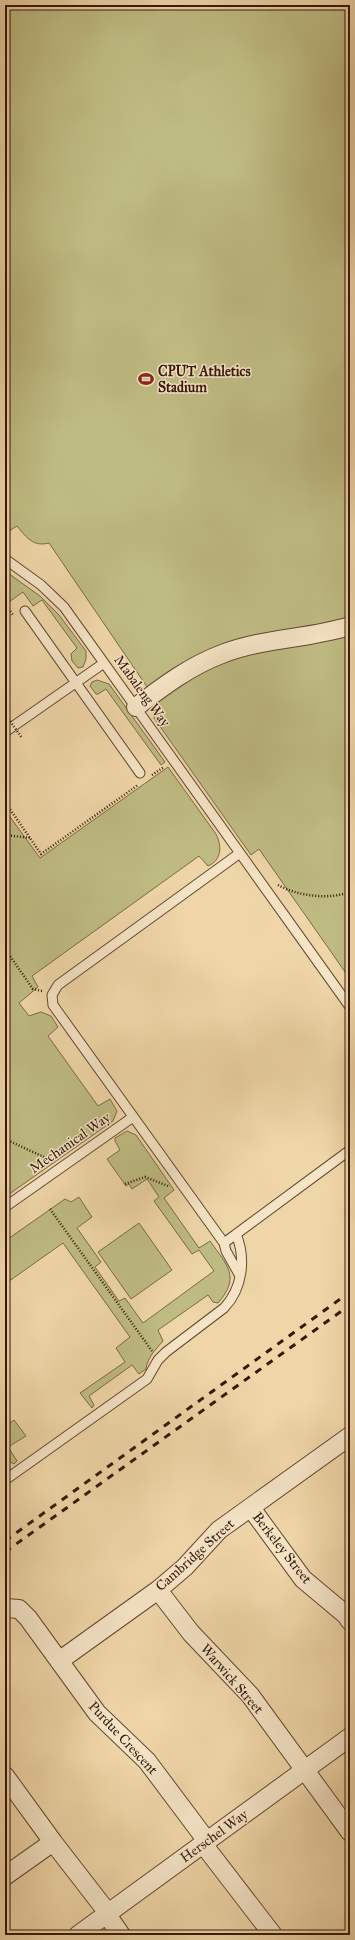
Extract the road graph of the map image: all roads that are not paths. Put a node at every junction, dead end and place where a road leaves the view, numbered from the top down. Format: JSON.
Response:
{"nodes":[{"id":1,"x":5,"y":559,"type":"edge"},
{"id":2,"x":25,"y":611,"type":"dead end"},
{"id":3,"x":350,"y":626,"type":"edge"},
{"id":4,"x":104,"y":663,"type":"junction"},
{"id":5,"x":76,"y":681,"type":"junction"},
{"id":6,"x":136,"y":707,"type":"junction"},
{"id":7,"x":5,"y":732,"type":"edge"},
{"id":8,"x":140,"y":773,"type":"dead end"},
{"id":9,"x":240,"y":853,"type":"junction"},
{"id":10,"x":350,"y":1006,"type":"edge"},
{"id":11,"x":132,"y":1117,"type":"junction"},
{"id":12,"x":350,"y":1150,"type":"edge"},
{"id":13,"x":5,"y":1207,"type":"edge"},
{"id":14,"x":236,"y":1234,"type":"junction"},
{"id":15,"x":224,"y":1243,"type":"junction"},
{"id":16,"x":240,"y":1276,"type":"junction"},
{"id":17,"x":350,"y":1436,"type":"edge"},
{"id":18,"x":5,"y":1480,"type":"edge"},
{"id":19,"x":251,"y":1508,"type":"junction"},
{"id":20,"x":158,"y":1590,"type":"junction"},
{"id":21,"x":5,"y":1608,"type":"edge"},
{"id":22,"x":350,"y":1621,"type":"edge"},
{"id":23,"x":60,"y":1661,"type":"junction"},
{"id":24,"x":350,"y":1737,"type":"edge"},
{"id":25,"x":305,"y":1770,"type":"junction"},
{"id":26,"x":5,"y":1776,"type":"edge"},
{"id":27,"x":350,"y":1832,"type":"edge"},
{"id":28,"x":53,"y":1842,"type":"junction"},
{"id":29,"x":205,"y":1842,"type":"junction"},
{"id":30,"x":5,"y":1876,"type":"edge"},
{"id":31,"x":108,"y":1913,"type":"junction"},
{"id":32,"x":78,"y":1935,"type":"edge"},
{"id":33,"x":121,"y":1935,"type":"edge"},
{"id":34,"x":273,"y":1935,"type":"edge"}],
"edges":[{"from":1,"to":4,"type":"lane","name":"Mabaleng Way"},
{"from":2,"to":5,"type":"lane"},
{"from":3,"to":6,"type":"street"},
{"from":4,"to":5,"type":"lane"},
{"from":4,"to":6,"type":"lane","name":"Mabaleng Way"},
{"from":5,"to":7,"type":"lane"},
{"from":5,"to":8,"type":"lane"},
{"from":6,"to":9,"type":"lane","name":"Mabaleng Way"},
{"from":9,"to":10,"type":"lane","name":"Mabaleng Way"},
{"from":9,"to":11,"type":"lane"},
{"from":11,"to":13,"type":"lane","name":"Mechanical Way"},
{"from":11,"to":15,"type":"lane"},
{"from":12,"to":14,"type":"lane"},
{"from":14,"to":15,"type":"lane"},
{"from":14,"to":16,"type":"lane"},
{"from":15,"to":16,"type":"lane"},
{"from":16,"to":18,"type":"lane"},
{"from":17,"to":19,"type":"street","name":"Cambridge Street"},
{"from":19,"to":20,"type":"street","name":"Cambridge Street"},
{"from":19,"to":22,"type":"street","name":"Berkeley Street"},
{"from":20,"to":23,"type":"street","name":"Cambridge Street"},
{"from":20,"to":25,"type":"street","name":"Warwick Street"},
{"from":21,"to":23,"type":"street","name":"Purdue Crescent"},
{"from":23,"to":29,"type":"street","name":"Purdue Crescent"},
{"from":24,"to":25,"type":"street","name":"Herschel Way"},
{"from":25,"to":27,"type":"street","name":"Warwick Street"},
{"from":25,"to":29,"type":"street","name":"Herschel Way"},
{"from":26,"to":28,"type":"street"},
{"from":28,"to":30,"type":"street"},
{"from":28,"to":31,"type":"street"},
{"from":29,"to":31,"type":"street","name":"Herschel Way"},
{"from":29,"to":34,"type":"street","name":"Purdue Crescent"},
{"from":31,"to":32,"type":"street","name":"Herschel Way"},
{"from":31,"to":33,"type":"street"}]}
